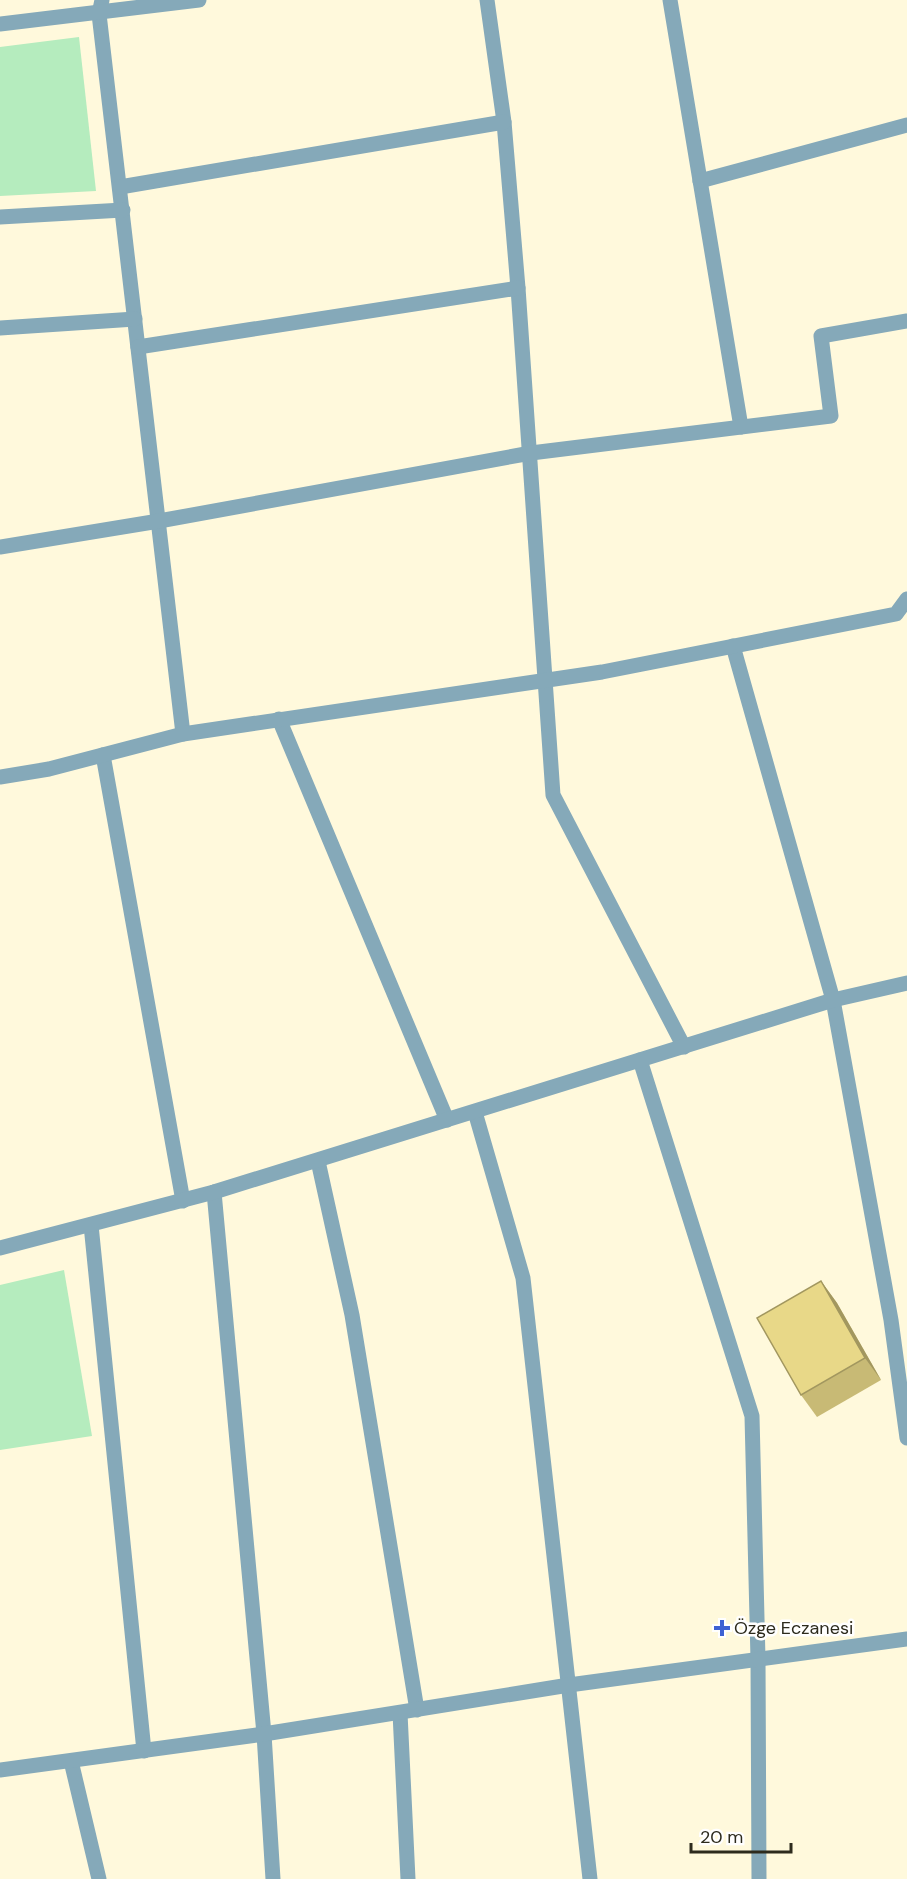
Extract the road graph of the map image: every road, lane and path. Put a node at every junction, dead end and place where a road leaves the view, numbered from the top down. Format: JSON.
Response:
{"nodes":[{"id":1,"x":199,"y":0,"type":"edge"},
{"id":2,"x":487,"y":0,"type":"edge"},
{"id":3,"x":670,"y":0,"type":"edge"},
{"id":4,"x":100,"y":7,"type":"edge"},
{"id":5,"x":0,"y":24,"type":"edge"},
{"id":6,"x":504,"y":122,"type":"junction"},
{"id":7,"x":907,"y":125,"type":"edge"},
{"id":8,"x":700,"y":181,"type":"junction"},
{"id":9,"x":120,"y":187,"type":"junction"},
{"id":10,"x":123,"y":210,"type":"junction"},
{"id":11,"x":0,"y":217,"type":"edge"},
{"id":12,"x":518,"y":288,"type":"junction"},
{"id":13,"x":135,"y":319,"type":"junction"},
{"id":14,"x":907,"y":321,"type":"edge"},
{"id":15,"x":0,"y":328,"type":"edge"},
{"id":16,"x":138,"y":346,"type":"junction"},
{"id":17,"x":741,"y":427,"type":"junction"},
{"id":18,"x":531,"y":453,"type":"junction"},
{"id":19,"x":159,"y":521,"type":"junction"},
{"id":20,"x":0,"y":547,"type":"edge"},
{"id":21,"x":907,"y":599,"type":"edge"},
{"id":22,"x":733,"y":646,"type":"junction"},
{"id":23,"x":544,"y":681,"type":"junction"},
{"id":24,"x":279,"y":719,"type":"junction"},
{"id":25,"x":183,"y":734,"type":"junction"},
{"id":26,"x":103,"y":755,"type":"junction"},
{"id":27,"x":0,"y":777,"type":"edge"},
{"id":28,"x":907,"y":983,"type":"edge"},
{"id":29,"x":833,"y":1000,"type":"junction"},
{"id":30,"x":684,"y":1047,"type":"junction"},
{"id":31,"x":640,"y":1060,"type":"junction"},
{"id":32,"x":475,"y":1112,"type":"junction"},
{"id":33,"x":447,"y":1120,"type":"junction"},
{"id":34,"x":318,"y":1161,"type":"junction"},
{"id":35,"x":214,"y":1192,"type":"junction"},
{"id":36,"x":183,"y":1201,"type":"junction"},
{"id":37,"x":91,"y":1225,"type":"junction"},
{"id":38,"x":0,"y":1248,"type":"edge"},
{"id":39,"x":907,"y":1319,"type":"edge"},
{"id":40,"x":891,"y":1320,"type":"junction"},
{"id":41,"x":907,"y":1438,"type":"edge"},
{"id":42,"x":907,"y":1639,"type":"edge"},
{"id":43,"x":759,"y":1659,"type":"junction"},
{"id":44,"x":569,"y":1685,"type":"junction"},
{"id":45,"x":417,"y":1710,"type":"junction"},
{"id":46,"x":400,"y":1713,"type":"junction"},
{"id":47,"x":264,"y":1734,"type":"junction"},
{"id":48,"x":144,"y":1751,"type":"junction"},
{"id":49,"x":71,"y":1761,"type":"junction"},
{"id":50,"x":0,"y":1770,"type":"edge"},
{"id":51,"x":99,"y":1879,"type":"edge"},
{"id":52,"x":273,"y":1879,"type":"edge"},
{"id":53,"x":408,"y":1879,"type":"edge"},
{"id":54,"x":590,"y":1879,"type":"edge"},
{"id":55,"x":759,"y":1879,"type":"edge"}],
"edges":[{"from":1,"to":4,"type":"street"},
{"from":2,"to":6,"type":"street"},
{"from":3,"to":8,"type":"street"},
{"from":4,"to":5,"type":"street"},
{"from":4,"to":9,"type":"street"},
{"from":6,"to":9,"type":"street"},
{"from":6,"to":12,"type":"street"},
{"from":7,"to":8,"type":"street"},
{"from":8,"to":17,"type":"street"},
{"from":9,"to":10,"type":"street"},
{"from":10,"to":11,"type":"street"},
{"from":10,"to":13,"type":"street"},
{"from":12,"to":16,"type":"street"},
{"from":12,"to":18,"type":"street"},
{"from":13,"to":15,"type":"street"},
{"from":13,"to":16,"type":"street"},
{"from":14,"to":17,"type":"street"},
{"from":16,"to":19,"type":"street"},
{"from":17,"to":18,"type":"street"},
{"from":18,"to":19,"type":"street"},
{"from":18,"to":23,"type":"street"},
{"from":19,"to":20,"type":"street"},
{"from":19,"to":25,"type":"street"},
{"from":21,"to":22,"type":"street"},
{"from":22,"to":23,"type":"street"},
{"from":22,"to":29,"type":"street"},
{"from":23,"to":24,"type":"street"},
{"from":23,"to":30,"type":"street"},
{"from":24,"to":25,"type":"street"},
{"from":24,"to":33,"type":"street"},
{"from":25,"to":26,"type":"street"},
{"from":26,"to":27,"type":"street"},
{"from":26,"to":36,"type":"street"},
{"from":28,"to":29,"type":"street"},
{"from":29,"to":30,"type":"street"},
{"from":29,"to":40,"type":"street"},
{"from":30,"to":31,"type":"street"},
{"from":31,"to":32,"type":"street"},
{"from":31,"to":43,"type":"street"},
{"from":32,"to":33,"type":"street"},
{"from":32,"to":44,"type":"street"},
{"from":33,"to":34,"type":"street"},
{"from":34,"to":35,"type":"street"},
{"from":34,"to":45,"type":"street"},
{"from":35,"to":36,"type":"street"},
{"from":35,"to":47,"type":"street"},
{"from":36,"to":37,"type":"street"},
{"from":37,"to":38,"type":"street"},
{"from":37,"to":48,"type":"street"},
{"from":39,"to":40,"type":"street"},
{"from":40,"to":41,"type":"street"},
{"from":42,"to":43,"type":"street"},
{"from":43,"to":44,"type":"street"},
{"from":43,"to":55,"type":"street"},
{"from":44,"to":45,"type":"street"},
{"from":44,"to":54,"type":"street"},
{"from":45,"to":46,"type":"street"},
{"from":46,"to":47,"type":"street"},
{"from":46,"to":53,"type":"street"},
{"from":47,"to":48,"type":"street"},
{"from":47,"to":52,"type":"street"},
{"from":48,"to":49,"type":"street"},
{"from":49,"to":50,"type":"street"},
{"from":49,"to":51,"type":"street"}]}
